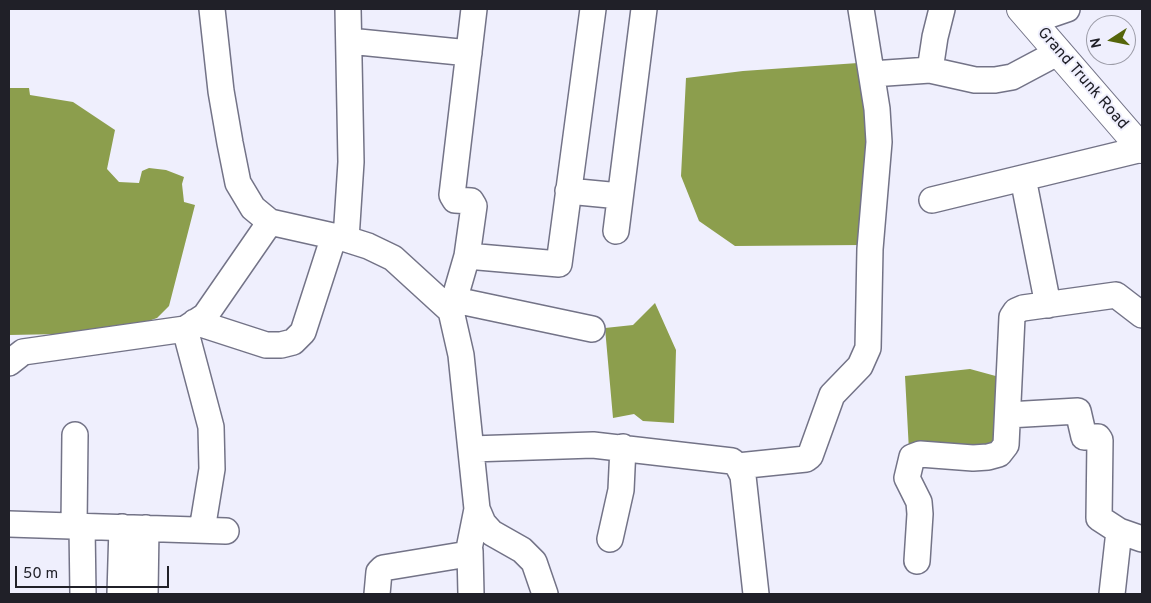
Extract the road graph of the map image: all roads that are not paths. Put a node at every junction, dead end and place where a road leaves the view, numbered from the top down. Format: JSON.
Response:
{"nodes":[{"id":1,"x":212,"y":9,"type":"edge"},
{"id":2,"x":348,"y":9,"type":"edge"},
{"id":3,"x":474,"y":9,"type":"edge"},
{"id":4,"x":593,"y":9,"type":"edge"},
{"id":5,"x":644,"y":9,"type":"edge"},
{"id":6,"x":861,"y":9,"type":"edge"},
{"id":7,"x":942,"y":9,"type":"edge"},
{"id":8,"x":1067,"y":9,"type":"edge"},
{"id":9,"x":1027,"y":15,"type":"edge"},
{"id":10,"x":349,"y":41,"type":"junction"},
{"id":11,"x":1059,"y":52,"type":"junction"},
{"id":12,"x":469,"y":53,"type":"junction"},
{"id":13,"x":930,"y":70,"type":"junction"},
{"id":14,"x":872,"y":74,"type":"junction"},
{"id":15,"x":1142,"y":149,"type":"edge"},
{"id":16,"x":1023,"y":178,"type":"junction"},
{"id":17,"x":568,"y":191,"type":"junction"},
{"id":18,"x":620,"y":196,"type":"junction"},
{"id":19,"x":932,"y":200,"type":"dead end"},
{"id":20,"x":270,"y":222,"type":"junction"},
{"id":21,"x":616,"y":231,"type":"dead end"},
{"id":22,"x":340,"y":238,"type":"junction"},
{"id":23,"x":467,"y":256,"type":"junction"},
{"id":24,"x":1048,"y":305,"type":"junction"},
{"id":25,"x":453,"y":306,"type":"junction"},
{"id":26,"x":1142,"y":315,"type":"edge"},
{"id":27,"x":190,"y":325,"type":"junction"},
{"id":28,"x":592,"y":329,"type":"dead end"},
{"id":29,"x":9,"y":362,"type":"edge"},
{"id":30,"x":1008,"y":415,"type":"junction"},
{"id":31,"x":75,"y":435,"type":"dead end"},
{"id":32,"x":622,"y":447,"type":"junction"},
{"id":33,"x":471,"y":449,"type":"junction"},
{"id":34,"x":738,"y":466,"type":"junction"},
{"id":35,"x":477,"y":509,"type":"junction"},
{"id":36,"x":9,"y":524,"type":"edge"},
{"id":37,"x":78,"y":526,"type":"junction"},
{"id":38,"x":122,"y":528,"type":"junction"},
{"id":39,"x":146,"y":528,"type":"junction"},
{"id":40,"x":1119,"y":531,"type":"junction"},
{"id":41,"x":1142,"y":539,"type":"edge"},
{"id":42,"x":610,"y":540,"type":"dead end"},
{"id":43,"x":470,"y":551,"type":"junction"},
{"id":44,"x":917,"y":561,"type":"dead end"},
{"id":45,"x":83,"y":594,"type":"edge"},
{"id":46,"x":120,"y":594,"type":"edge"},
{"id":47,"x":145,"y":594,"type":"edge"},
{"id":48,"x":377,"y":594,"type":"edge"},
{"id":49,"x":471,"y":594,"type":"edge"},
{"id":50,"x":545,"y":594,"type":"edge"},
{"id":51,"x":756,"y":594,"type":"edge"},
{"id":52,"x":1112,"y":594,"type":"edge"}],
"edges":[{"from":1,"to":20,"type":"street"},
{"from":2,"to":10,"type":"street"},
{"from":3,"to":12,"type":"street"},
{"from":4,"to":17,"type":"street"},
{"from":5,"to":18,"type":"street"},
{"from":6,"to":14,"type":"street"},
{"from":7,"to":13,"type":"street"},
{"from":8,"to":9,"type":"street"},
{"from":9,"to":11,"type":"main road","name":"Grand Trunk Road"},
{"from":10,"to":12,"type":"street"},
{"from":10,"to":22,"type":"street"},
{"from":11,"to":13,"type":"street"},
{"from":11,"to":15,"type":"main road","name":"Grand Trunk Road"},
{"from":12,"to":23,"type":"street"},
{"from":13,"to":14,"type":"street"},
{"from":14,"to":34,"type":"street"},
{"from":15,"to":16,"type":"street"},
{"from":16,"to":19,"type":"street"},
{"from":16,"to":24,"type":"street"},
{"from":17,"to":18,"type":"street"},
{"from":17,"to":23,"type":"street"},
{"from":18,"to":21,"type":"street"},
{"from":20,"to":22,"type":"street"},
{"from":20,"to":27,"type":"street"},
{"from":22,"to":25,"type":"street"},
{"from":22,"to":27,"type":"street"},
{"from":23,"to":25,"type":"street"},
{"from":24,"to":26,"type":"street"},
{"from":24,"to":30,"type":"street"},
{"from":25,"to":28,"type":"street"},
{"from":25,"to":33,"type":"street"},
{"from":27,"to":29,"type":"street"},
{"from":27,"to":39,"type":"street"},
{"from":30,"to":40,"type":"street"},
{"from":30,"to":44,"type":"street"},
{"from":31,"to":37,"type":"street"},
{"from":32,"to":33,"type":"street"},
{"from":32,"to":34,"type":"street"},
{"from":32,"to":42,"type":"street"},
{"from":33,"to":35,"type":"street"},
{"from":34,"to":51,"type":"street"},
{"from":35,"to":43,"type":"street"},
{"from":35,"to":50,"type":"street"},
{"from":36,"to":37,"type":"street"},
{"from":37,"to":38,"type":"street"},
{"from":37,"to":45,"type":"street"},
{"from":38,"to":39,"type":"street"},
{"from":38,"to":46,"type":"street"},
{"from":39,"to":47,"type":"street"},
{"from":40,"to":41,"type":"street"},
{"from":40,"to":52,"type":"street"},
{"from":43,"to":48,"type":"street"},
{"from":43,"to":49,"type":"street"}]}
